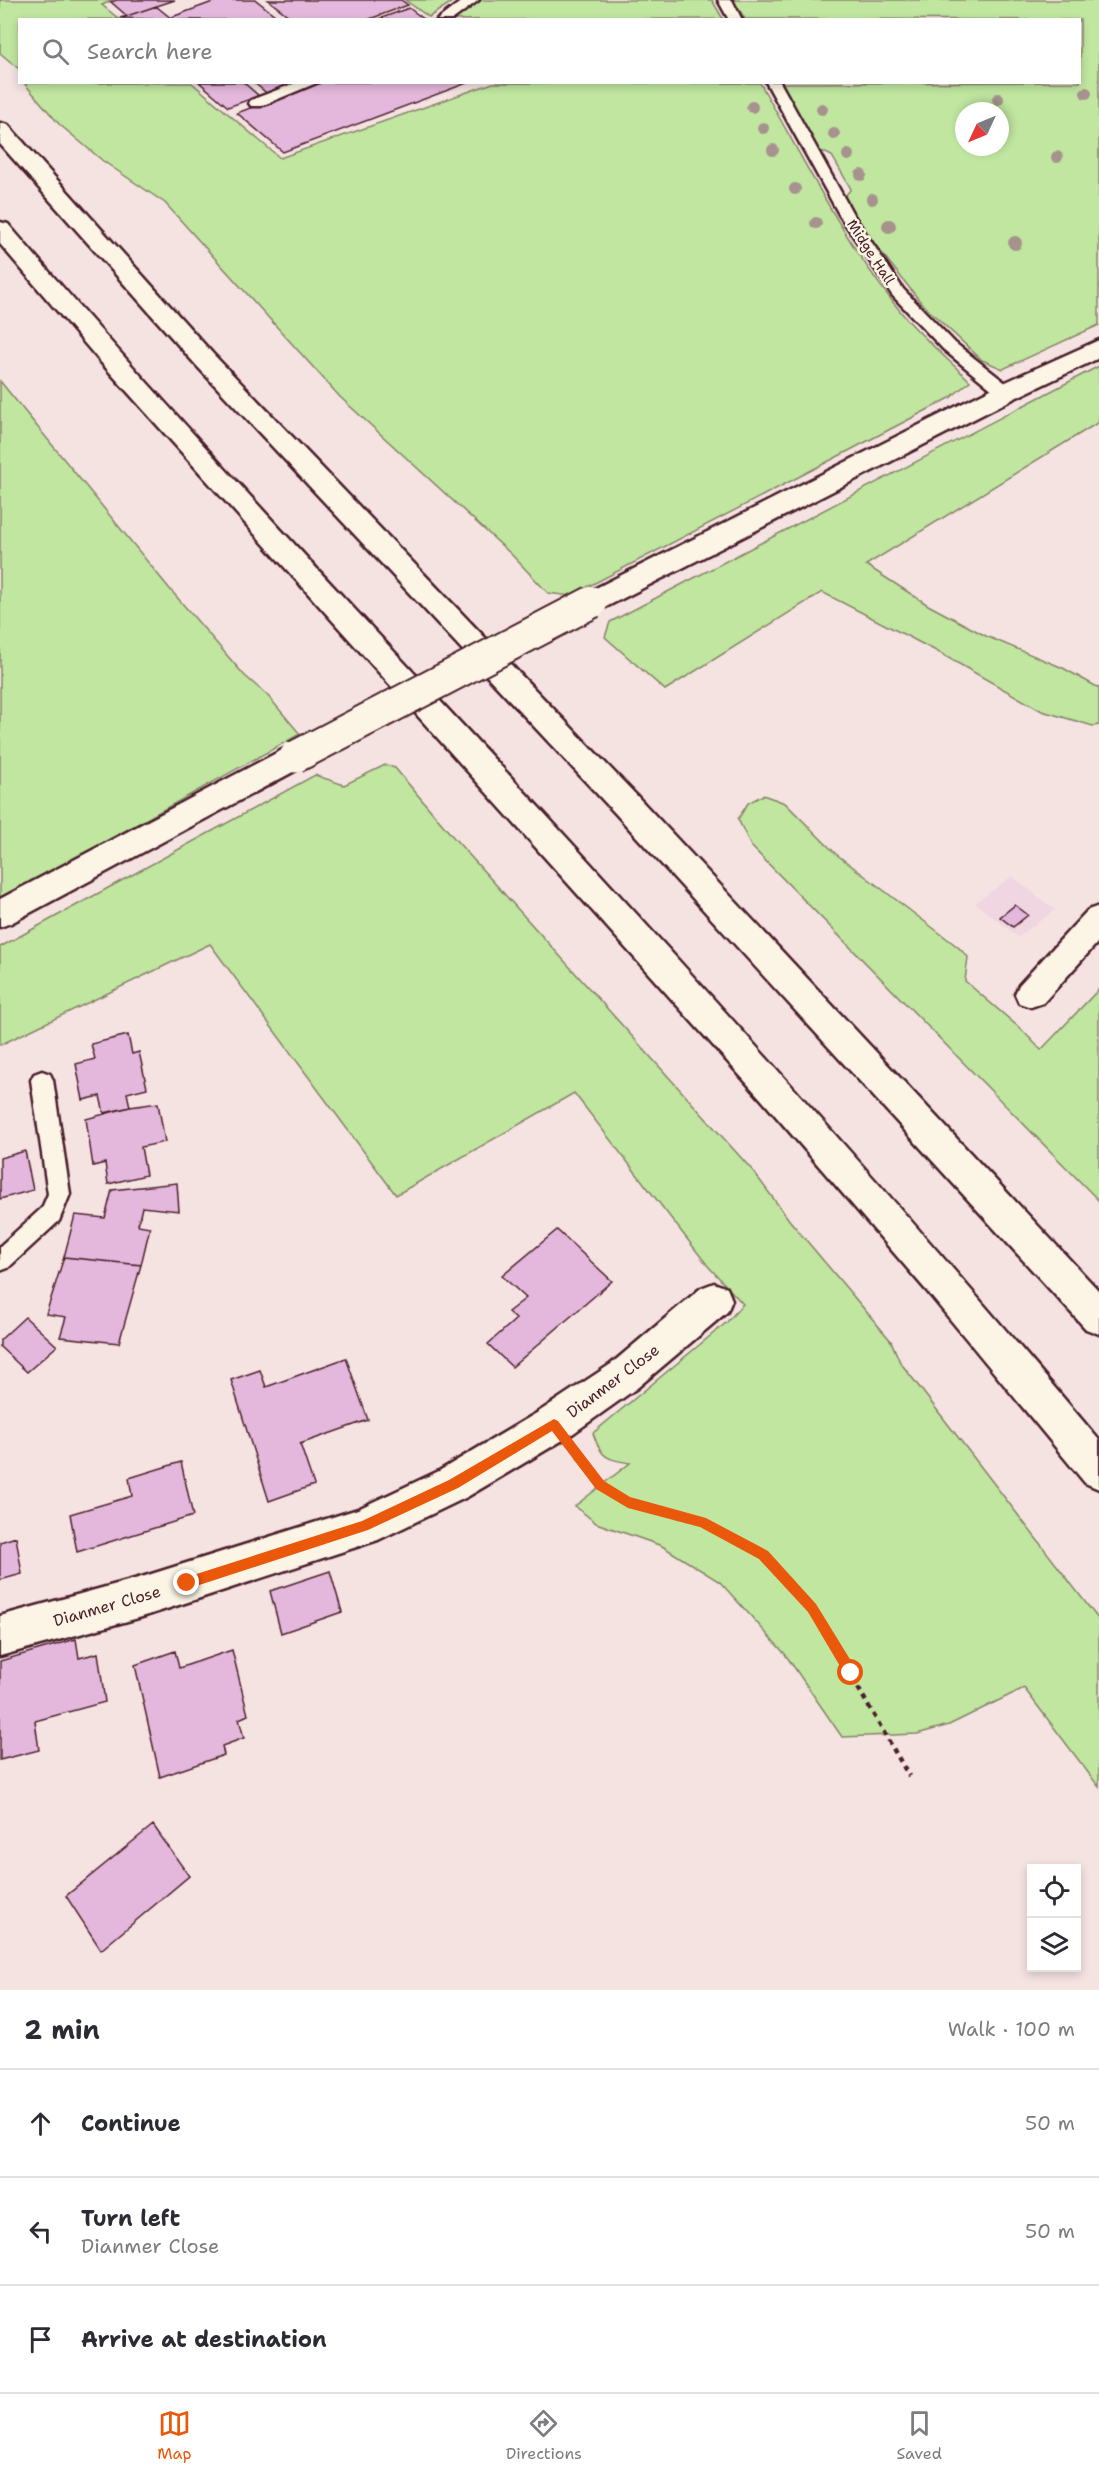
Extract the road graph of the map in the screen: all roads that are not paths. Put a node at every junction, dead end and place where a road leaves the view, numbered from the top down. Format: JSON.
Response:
{"nodes":[{"id":1,"x":471,"y":0,"type":"edge"},
{"id":2,"x":725,"y":0,"type":"edge"},
{"id":3,"x":446,"y":18,"type":"edge"},
{"id":4,"x":735,"y":18,"type":"edge"},
{"id":5,"x":307,"y":84,"type":"edge"},
{"id":6,"x":774,"y":84,"type":"edge"},
{"id":7,"x":255,"y":104,"type":"dead end"},
{"id":8,"x":0,"y":130,"type":"edge"},
{"id":9,"x":0,"y":229,"type":"edge"},
{"id":10,"x":1099,"y":348,"type":"edge"},
{"id":11,"x":1006,"y":392,"type":"junction"},
{"id":12,"x":0,"y":914,"type":"edge"},
{"id":13,"x":1099,"y":919,"type":"edge"},
{"id":14,"x":1031,"y":994,"type":"dead end"},
{"id":15,"x":42,"y":1080,"type":"dead end"},
{"id":16,"x":0,"y":1261,"type":"edge"},
{"id":17,"x":714,"y":1300,"type":"dead end"},
{"id":18,"x":1099,"y":1317,"type":"edge"},
{"id":19,"x":1099,"y":1470,"type":"edge"},
{"id":20,"x":0,"y":1636,"type":"edge"}],
"edges":[{"from":1,"to":3,"type":"lane"},
{"from":2,"to":4,"type":"lane"},
{"from":5,"to":7,"type":"lane"},
{"from":6,"to":11,"type":"lane","name":"Midge Hall"},
{"from":8,"to":18,"type":"main road"},
{"from":9,"to":19,"type":"main road"},
{"from":10,"to":11,"type":"main road"},
{"from":11,"to":12,"type":"main road","bridge":true},
{"from":13,"to":14,"type":"main road"},
{"from":15,"to":16,"type":"lane"},
{"from":17,"to":20,"type":"main road","name":"Dianmer Close"}]}
